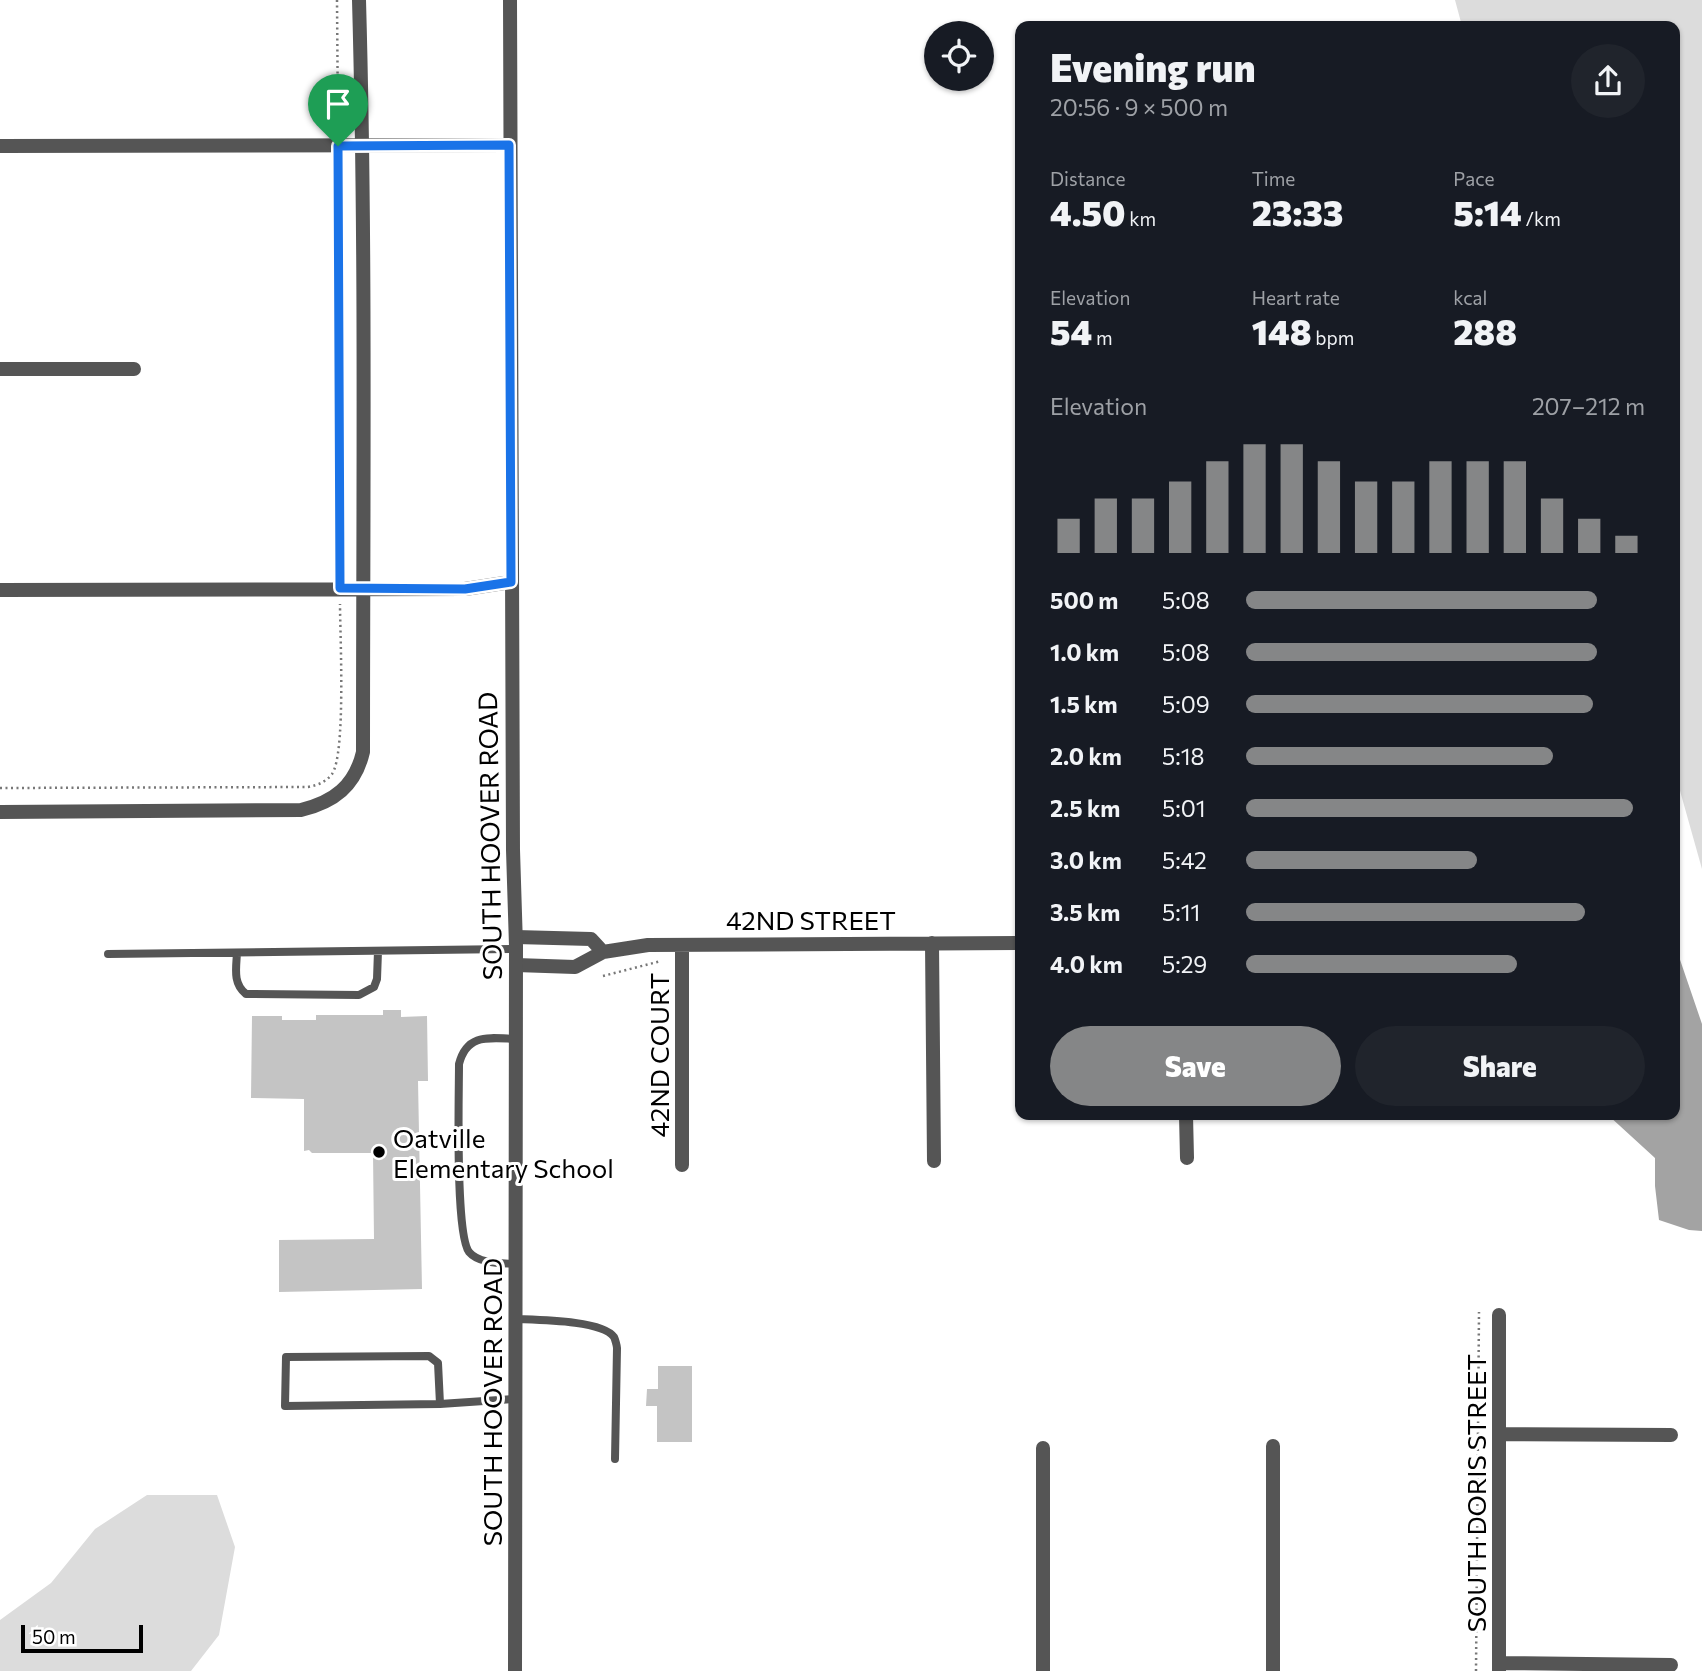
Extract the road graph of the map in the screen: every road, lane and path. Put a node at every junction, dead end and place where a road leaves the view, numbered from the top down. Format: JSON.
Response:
{"nodes":[{"id":1,"x":337,"y":0,"type":"edge"},
{"id":2,"x":359,"y":0,"type":"edge"},
{"id":3,"x":510,"y":0,"type":"edge"},
{"id":4,"x":509,"y":145,"type":"junction"},
{"id":5,"x":0,"y":146,"type":"edge"},
{"id":6,"x":338,"y":146,"type":"junction"},
{"id":7,"x":363,"y":146,"type":"junction"},
{"id":8,"x":0,"y":369,"type":"edge"},
{"id":9,"x":134,"y":369,"type":"dead end"},
{"id":10,"x":511,"y":582,"type":"junction"},
{"id":11,"x":340,"y":588,"type":"junction"},
{"id":12,"x":364,"y":589,"type":"junction"},
{"id":13,"x":0,"y":590,"type":"edge"},
{"id":14,"x":0,"y":788,"type":"edge"},
{"id":15,"x":0,"y":812,"type":"edge"},
{"id":16,"x":516,"y":943,"type":"junction"},
{"id":17,"x":932,"y":943,"type":"junction"},
{"id":18,"x":1015,"y":943,"type":"edge"},
{"id":19,"x":682,"y":945,"type":"junction"},
{"id":20,"x":378,"y":951,"type":"junction"},
{"id":21,"x":603,"y":952,"type":"junction"},
{"id":22,"x":237,"y":953,"type":"junction"},
{"id":23,"x":108,"y":954,"type":"dead end"},
{"id":24,"x":682,"y":961,"type":"junction"},
{"id":25,"x":516,"y":965,"type":"junction"},
{"id":26,"x":603,"y":976,"type":"dead end"},
{"id":27,"x":516,"y":1039,"type":"junction"},
{"id":28,"x":1186,"y":1120,"type":"edge"},
{"id":29,"x":1187,"y":1158,"type":"dead end"},
{"id":30,"x":934,"y":1161,"type":"dead end"},
{"id":31,"x":682,"y":1165,"type":"dead end"},
{"id":32,"x":515,"y":1264,"type":"junction"},
{"id":33,"x":1479,"y":1312,"type":"dead end"},
{"id":34,"x":1499,"y":1315,"type":"dead end"},
{"id":35,"x":515,"y":1319,"type":"junction"},
{"id":36,"x":515,"y":1399,"type":"junction"},
{"id":37,"x":440,"y":1404,"type":"junction"},
{"id":38,"x":1499,"y":1434,"type":"junction"},
{"id":39,"x":1671,"y":1434,"type":"dead end"},
{"id":40,"x":1273,"y":1446,"type":"dead end"},
{"id":41,"x":1043,"y":1448,"type":"dead end"},
{"id":42,"x":615,"y":1459,"type":"dead end"},
{"id":43,"x":1671,"y":1665,"type":"dead end"},
{"id":44,"x":1499,"y":1667,"type":"edge"},
{"id":45,"x":515,"y":1671,"type":"edge"},
{"id":46,"x":1043,"y":1671,"type":"edge"},
{"id":47,"x":1273,"y":1671,"type":"edge"},
{"id":48,"x":1476,"y":1671,"type":"edge"}],
"edges":[{"from":1,"to":6,"type":"path"},
{"from":2,"to":7,"type":"street"},
{"from":3,"to":4,"type":"street","name":"SOUTH HOOVER ROAD"},
{"from":4,"to":7,"type":"street"},
{"from":4,"to":10,"type":"street","name":"SOUTH HOOVER ROAD"},
{"from":5,"to":6,"type":"street"},
{"from":6,"to":7,"type":"street"},
{"from":6,"to":11,"type":"path"},
{"from":7,"to":12,"type":"street"},
{"from":8,"to":9,"type":"street"},
{"from":10,"to":12,"type":"street"},
{"from":10,"to":16,"type":"street","name":"SOUTH HOOVER ROAD"},
{"from":11,"to":12,"type":"street"},
{"from":11,"to":13,"type":"street"},
{"from":11,"to":14,"type":"path"},
{"from":12,"to":15,"type":"street"},
{"from":16,"to":20,"type":"lane"},
{"from":16,"to":21,"type":"street"},
{"from":16,"to":25,"type":"street","name":"SOUTH HOOVER ROAD"},
{"from":17,"to":18,"type":"street","name":"42ND STREET"},
{"from":17,"to":19,"type":"street","name":"42ND STREET"},
{"from":17,"to":30,"type":"street"},
{"from":19,"to":21,"type":"street","name":"42ND STREET"},
{"from":19,"to":24,"type":"street","name":"42ND COURT"},
{"from":20,"to":22,"type":"lane"},
{"from":20,"to":22,"type":"lane"},
{"from":21,"to":25,"type":"street","name":"42ND STREET"},
{"from":22,"to":23,"type":"lane"},
{"from":24,"to":26,"type":"path"},
{"from":24,"to":31,"type":"street","name":"42ND COURT"},
{"from":25,"to":27,"type":"street","name":"SOUTH HOOVER ROAD"},
{"from":27,"to":32,"type":"street","name":"SOUTH HOOVER ROAD"},
{"from":27,"to":32,"type":"lane"},
{"from":28,"to":29,"type":"street"},
{"from":32,"to":35,"type":"street","name":"SOUTH HOOVER ROAD"},
{"from":33,"to":48,"type":"path"},
{"from":34,"to":38,"type":"street","name":"SOUTH DORIS STREET"},
{"from":35,"to":36,"type":"street","name":"SOUTH HOOVER ROAD"},
{"from":35,"to":42,"type":"lane"},
{"from":36,"to":37,"type":"lane"},
{"from":36,"to":45,"type":"street","name":"SOUTH HOOVER ROAD"},
{"from":37,"to":37,"type":"lane"},
{"from":38,"to":39,"type":"street"},
{"from":38,"to":44,"type":"street","name":"SOUTH DORIS STREET"},
{"from":40,"to":47,"type":"street"},
{"from":41,"to":46,"type":"street"},
{"from":43,"to":44,"type":"street"}]}
